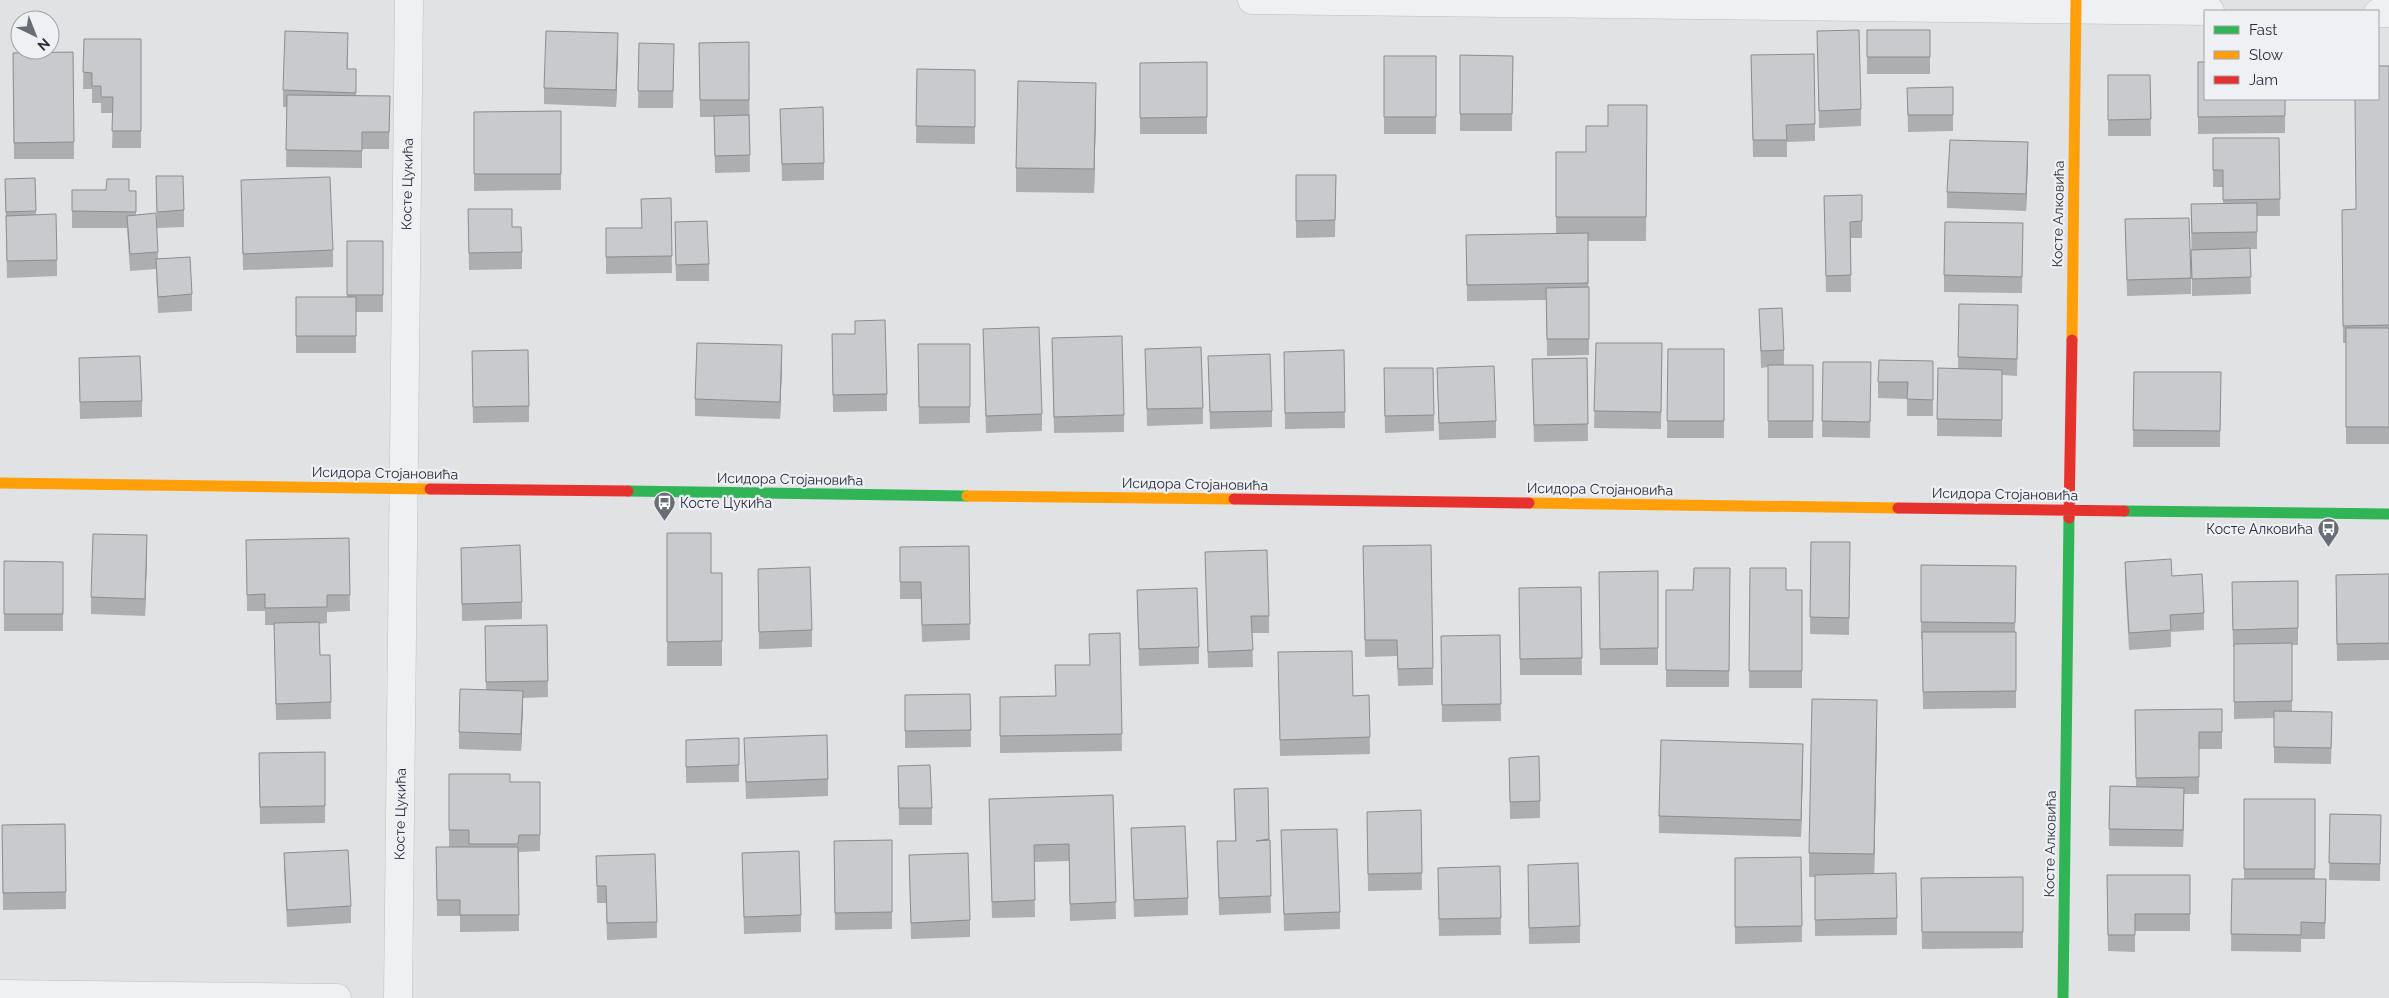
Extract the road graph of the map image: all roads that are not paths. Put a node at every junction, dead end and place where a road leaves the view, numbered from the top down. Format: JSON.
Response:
{"nodes":[{"id":1,"x":409,"y":0,"type":"edge"},
{"id":2,"x":1252,"y":0,"type":"edge"},
{"id":3,"x":2076,"y":5,"type":"edge"},
{"id":4,"x":2204,"y":11,"type":"edge"},
{"id":5,"x":0,"y":483,"type":"edge"},
{"id":6,"x":403,"y":489,"type":"junction"},
{"id":7,"x":2071,"y":510,"type":"junction"},
{"id":8,"x":2389,"y":514,"type":"edge"},
{"id":9,"x":0,"y":994,"type":"edge"},
{"id":10,"x":337,"y":998,"type":"edge"},
{"id":11,"x":398,"y":998,"type":"edge"},
{"id":12,"x":2063,"y":998,"type":"edge"}],
"edges":[{"from":1,"to":6,"type":"street","name":"Косте Цукића"},
{"from":2,"to":3,"type":"street"},
{"from":3,"to":4,"type":"street"},
{"from":3,"to":7,"type":"street","name":"Косте Алковића"},
{"from":5,"to":6,"type":"street","name":"Исидора Стојановића"},
{"from":6,"to":7,"type":"street","name":"Исидора Стојановића"},
{"from":6,"to":11,"type":"street","name":"Косте Цукића"},
{"from":7,"to":8,"type":"street","name":"Исидора Стојановића"},
{"from":7,"to":12,"type":"street","name":"Косте Алковића"},
{"from":9,"to":10,"type":"street"}]}
